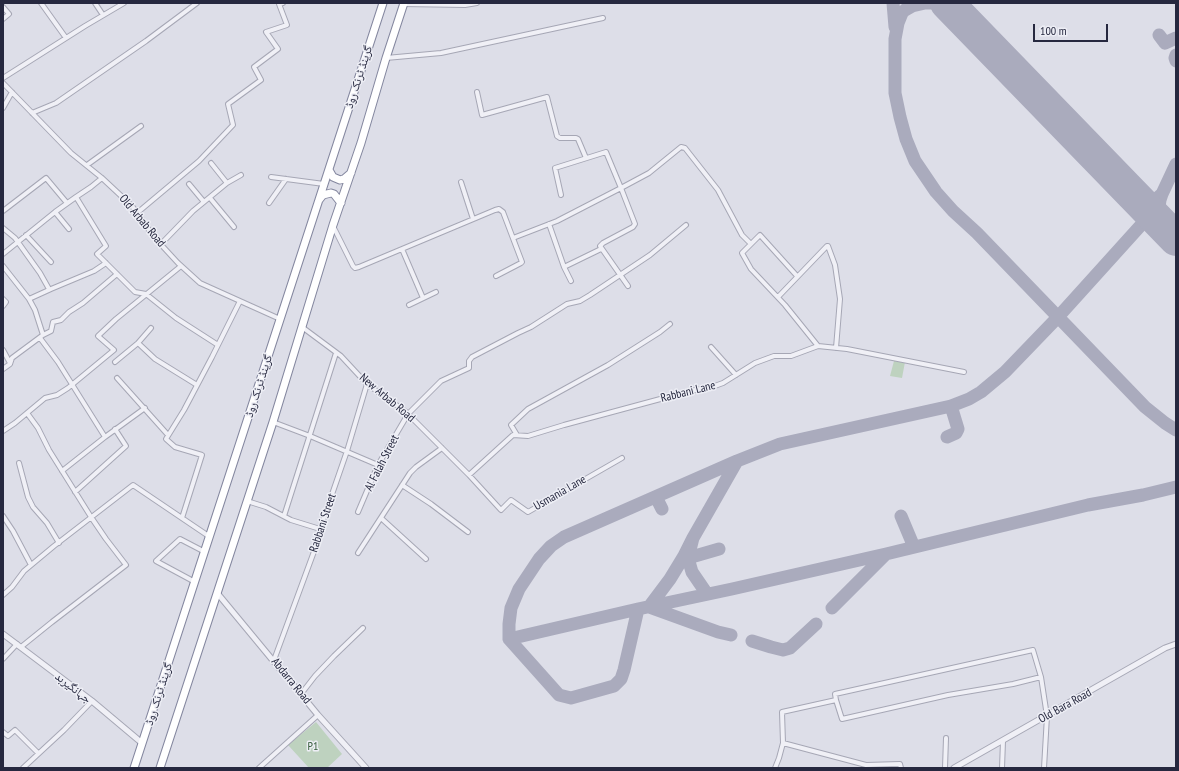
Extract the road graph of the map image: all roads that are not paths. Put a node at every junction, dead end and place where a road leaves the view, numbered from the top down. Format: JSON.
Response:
{"nodes":[{"id":1,"x":41,"y":3,"type":"edge"},
{"id":2,"x":95,"y":3,"type":"edge"},
{"id":3,"x":124,"y":3,"type":"edge"},
{"id":4,"x":197,"y":3,"type":"edge"},
{"id":5,"x":283,"y":3,"type":"edge"},
{"id":6,"x":383,"y":3,"type":"edge"},
{"id":7,"x":404,"y":3,"type":"edge"},
{"id":8,"x":477,"y":3,"type":"edge"},
{"id":9,"x":3,"y":7,"type":"edge"},
{"id":10,"x":103,"y":15,"type":"junction"},
{"id":11,"x":3,"y":18,"type":"edge"},
{"id":12,"x":603,"y":18,"type":"dead end"},
{"id":13,"x":66,"y":38,"type":"junction"},
{"id":14,"x":386,"y":58,"type":"junction"},
{"id":15,"x":3,"y":78,"type":"edge"},
{"id":16,"x":3,"y":83,"type":"edge"},
{"id":17,"x":12,"y":92,"type":"junction"},
{"id":18,"x":477,"y":92,"type":"dead end"},
{"id":19,"x":3,"y":108,"type":"edge"},
{"id":20,"x":32,"y":112,"type":"junction"},
{"id":21,"x":141,"y":126,"type":"dead end"},
{"id":22,"x":586,"y":158,"type":"junction"},
{"id":23,"x":212,"y":163,"type":"dead end"},
{"id":24,"x":87,"y":165,"type":"junction"},
{"id":25,"x":329,"y":170,"type":"junction"},
{"id":26,"x":351,"y":173,"type":"junction"},
{"id":27,"x":241,"y":174,"type":"dead end"},
{"id":28,"x":271,"y":177,"type":"dead end"},
{"id":29,"x":102,"y":178,"type":"junction"},
{"id":30,"x":286,"y":179,"type":"junction"},
{"id":31,"x":461,"y":182,"type":"dead end"},
{"id":32,"x":227,"y":183,"type":"junction"},
{"id":33,"x":189,"y":184,"type":"dead end"},
{"id":34,"x":324,"y":184,"type":"junction"},
{"id":35,"x":621,"y":188,"type":"junction"},
{"id":36,"x":561,"y":195,"type":"dead end"},
{"id":37,"x":76,"y":197,"type":"junction"},
{"id":38,"x":210,"y":198,"type":"junction"},
{"id":39,"x":319,"y":200,"type":"junction"},
{"id":40,"x":67,"y":202,"type":"junction"},
{"id":41,"x":204,"y":202,"type":"junction"},
{"id":42,"x":3,"y":203,"type":"edge"},
{"id":43,"x":269,"y":203,"type":"dead end"},
{"id":44,"x":341,"y":203,"type":"junction"},
{"id":45,"x":7,"y":208,"type":"junction"},
{"id":46,"x":3,"y":211,"type":"edge"},
{"id":47,"x":55,"y":212,"type":"junction"},
{"id":48,"x":137,"y":213,"type":"junction"},
{"id":49,"x":473,"y":219,"type":"junction"},
{"id":50,"x":549,"y":224,"type":"junction"},
{"id":51,"x":333,"y":225,"type":"junction"},
{"id":52,"x":686,"y":225,"type":"dead end"},
{"id":53,"x":234,"y":227,"type":"dead end"},
{"id":54,"x":3,"y":228,"type":"edge"},
{"id":55,"x":69,"y":229,"type":"dead end"},
{"id":56,"x":26,"y":235,"type":"junction"},
{"id":57,"x":513,"y":238,"type":"junction"},
{"id":58,"x":18,"y":243,"type":"junction"},
{"id":59,"x":161,"y":244,"type":"junction"},
{"id":60,"x":751,"y":244,"type":"junction"},
{"id":61,"x":402,"y":249,"type":"junction"},
{"id":62,"x":602,"y":249,"type":"junction"},
{"id":63,"x":3,"y":254,"type":"edge"},
{"id":64,"x":51,"y":262,"type":"dead end"},
{"id":65,"x":106,"y":263,"type":"junction"},
{"id":66,"x":3,"y":266,"type":"edge"},
{"id":67,"x":181,"y":266,"type":"junction"},
{"id":68,"x":564,"y":267,"type":"junction"},
{"id":69,"x":117,"y":274,"type":"junction"},
{"id":70,"x":620,"y":275,"type":"junction"},
{"id":71,"x":496,"y":276,"type":"dead end"},
{"id":72,"x":797,"y":276,"type":"junction"},
{"id":73,"x":572,"y":281,"type":"dead end"},
{"id":74,"x":628,"y":286,"type":"dead end"},
{"id":75,"x":49,"y":289,"type":"junction"},
{"id":76,"x":436,"y":292,"type":"dead end"},
{"id":77,"x":146,"y":294,"type":"junction"},
{"id":78,"x":778,"y":297,"type":"junction"},
{"id":79,"x":423,"y":298,"type":"junction"},
{"id":80,"x":3,"y":299,"type":"edge"},
{"id":81,"x":29,"y":299,"type":"junction"},
{"id":82,"x":240,"y":302,"type":"junction"},
{"id":83,"x":408,"y":305,"type":"dead end"},
{"id":84,"x":3,"y":306,"type":"edge"},
{"id":85,"x":280,"y":319,"type":"junction"},
{"id":86,"x":670,"y":324,"type":"dead end"},
{"id":87,"x":302,"y":327,"type":"junction"},
{"id":88,"x":151,"y":328,"type":"dead end"},
{"id":89,"x":42,"y":336,"type":"junction"},
{"id":90,"x":138,"y":343,"type":"junction"},
{"id":91,"x":218,"y":345,"type":"junction"},
{"id":92,"x":818,"y":346,"type":"junction"},
{"id":93,"x":711,"y":347,"type":"dead end"},
{"id":94,"x":836,"y":348,"type":"junction"},
{"id":95,"x":3,"y":350,"type":"edge"},
{"id":96,"x":336,"y":352,"type":"junction"},
{"id":97,"x":115,"y":362,"type":"dead end"},
{"id":98,"x":10,"y":364,"type":"junction"},
{"id":99,"x":3,"y":369,"type":"edge"},
{"id":100,"x":964,"y":372,"type":"dead end"},
{"id":101,"x":736,"y":375,"type":"junction"},
{"id":102,"x":117,"y":378,"type":"dead end"},
{"id":103,"x":367,"y":384,"type":"junction"},
{"id":104,"x":72,"y":385,"type":"junction"},
{"id":105,"x":197,"y":385,"type":"junction"},
{"id":106,"x":145,"y":408,"type":"junction"},
{"id":107,"x":27,"y":413,"type":"junction"},
{"id":108,"x":408,"y":414,"type":"junction"},
{"id":109,"x":273,"y":422,"type":"junction"},
{"id":110,"x":115,"y":430,"type":"junction"},
{"id":111,"x":3,"y":431,"type":"edge"},
{"id":112,"x":168,"y":435,"type":"junction"},
{"id":113,"x":310,"y":436,"type":"junction"},
{"id":114,"x":517,"y":436,"type":"junction"},
{"id":115,"x":105,"y":437,"type":"junction"},
{"id":116,"x":442,"y":448,"type":"junction"},
{"id":117,"x":346,"y":451,"type":"junction"},
{"id":118,"x":622,"y":458,"type":"dead end"},
{"id":119,"x":19,"y":463,"type":"dead end"},
{"id":120,"x":378,"y":465,"type":"junction"},
{"id":121,"x":62,"y":471,"type":"junction"},
{"id":122,"x":469,"y":475,"type":"junction"},
{"id":123,"x":402,"y":486,"type":"junction"},
{"id":124,"x":75,"y":492,"type":"junction"},
{"id":125,"x":247,"y":501,"type":"junction"},
{"id":126,"x":501,"y":510,"type":"joint"},
{"id":127,"x":358,"y":512,"type":"dead end"},
{"id":128,"x":3,"y":516,"type":"edge"},
{"id":129,"x":284,"y":516,"type":"junction"},
{"id":130,"x":91,"y":517,"type":"junction"},
{"id":131,"x":182,"y":518,"type":"junction"},
{"id":132,"x":381,"y":518,"type":"junction"},
{"id":133,"x":320,"y":529,"type":"junction"},
{"id":134,"x":468,"y":532,"type":"dead end"},
{"id":135,"x":210,"y":537,"type":"junction"},
{"id":136,"x":58,"y":543,"type":"junction"},
{"id":137,"x":205,"y":552,"type":"junction"},
{"id":138,"x":358,"y":553,"type":"dead end"},
{"id":139,"x":426,"y":559,"type":"dead end"},
{"id":140,"x":31,"y":565,"type":"junction"},
{"id":141,"x":196,"y":582,"type":"junction"},
{"id":142,"x":218,"y":594,"type":"junction"},
{"id":143,"x":3,"y":595,"type":"edge"},
{"id":144,"x":363,"y":628,"type":"dead end"},
{"id":145,"x":4,"y":636,"type":"edge"},
{"id":146,"x":1176,"y":644,"type":"edge"},
{"id":147,"x":19,"y":646,"type":"junction"},
{"id":148,"x":3,"y":659,"type":"edge"},
{"id":149,"x":274,"y":660,"type":"junction"},
{"id":150,"x":1041,"y":678,"type":"junction"},
{"id":151,"x":301,"y":694,"type":"junction"},
{"id":152,"x":836,"y":700,"type":"junction"},
{"id":153,"x":92,"y":702,"type":"junction"},
{"id":154,"x":318,"y":715,"type":"junction"},
{"id":155,"x":1047,"y":716,"type":"junction"},
{"id":156,"x":3,"y":732,"type":"edge"},
{"id":157,"x":946,"y":738,"type":"dead end"},
{"id":158,"x":1003,"y":741,"type":"junction"},
{"id":159,"x":142,"y":743,"type":"junction"},
{"id":160,"x":783,"y":743,"type":"junction"},
{"id":161,"x":38,"y":753,"type":"junction"},
{"id":162,"x":23,"y":768,"type":"edge"},
{"id":163,"x":134,"y":768,"type":"edge"},
{"id":164,"x":160,"y":768,"type":"edge"},
{"id":165,"x":259,"y":768,"type":"edge"},
{"id":166,"x":366,"y":768,"type":"edge"},
{"id":167,"x":775,"y":768,"type":"edge"},
{"id":168,"x":901,"y":768,"type":"edge"},
{"id":169,"x":945,"y":768,"type":"edge"},
{"id":170,"x":954,"y":768,"type":"edge"},
{"id":171,"x":1002,"y":768,"type":"edge"},
{"id":172,"x":1044,"y":768,"type":"edge"}],
"edges":[{"from":1,"to":13,"type":"street"},
{"from":2,"to":10,"type":"street"},
{"from":3,"to":10,"type":"street"},
{"from":4,"to":20,"type":"street"},
{"from":5,"to":48,"type":"street"},
{"from":6,"to":25,"type":"highway","name":"گرینڈ ٹرنک روڈ"},
{"from":7,"to":8,"type":"street"},
{"from":7,"to":14,"type":"highway","name":"گرینڈ ٹرنک روڈ"},
{"from":9,"to":11,"type":"street"},
{"from":10,"to":13,"type":"street"},
{"from":12,"to":14,"type":"street"},
{"from":13,"to":15,"type":"street"},
{"from":14,"to":26,"type":"highway","name":"گرینڈ ٹرنک روڈ"},
{"from":16,"to":17,"type":"street","name":"Old Arbab Road"},
{"from":17,"to":19,"type":"street"},
{"from":17,"to":20,"type":"street","name":"Old Arbab Road"},
{"from":18,"to":22,"type":"street"},
{"from":20,"to":24,"type":"street","name":"Old Arbab Road"},
{"from":21,"to":24,"type":"street"},
{"from":22,"to":35,"type":"street"},
{"from":22,"to":36,"type":"street"},
{"from":23,"to":32,"type":"street"},
{"from":24,"to":29,"type":"street","name":"Old Arbab Road"},
{"from":25,"to":26,"type":"highway"},
{"from":25,"to":34,"type":"highway","name":"گرینڈ ٹرنک روڈ"},
{"from":26,"to":44,"type":"highway","name":"گرینڈ ٹرنک روڈ"},
{"from":27,"to":32,"type":"street"},
{"from":28,"to":30,"type":"street"},
{"from":29,"to":37,"type":"street"},
{"from":29,"to":48,"type":"street","name":"Old Arbab Road"},
{"from":30,"to":34,"type":"street"},
{"from":30,"to":43,"type":"street"},
{"from":31,"to":49,"type":"street"},
{"from":32,"to":38,"type":"street"},
{"from":33,"to":41,"type":"street"},
{"from":34,"to":39,"type":"highway","name":"گرینڈ ٹرنک روڈ"},
{"from":35,"to":50,"type":"street"},
{"from":35,"to":60,"type":"street"},
{"from":35,"to":62,"type":"street"},
{"from":37,"to":40,"type":"street"},
{"from":37,"to":65,"type":"street"},
{"from":38,"to":41,"type":"street"},
{"from":38,"to":53,"type":"street"},
{"from":39,"to":44,"type":"highway"},
{"from":39,"to":85,"type":"highway","name":"گرینڈ ٹرنک روڈ"},
{"from":40,"to":45,"type":"street"},
{"from":40,"to":47,"type":"street"},
{"from":41,"to":59,"type":"street"},
{"from":42,"to":45,"type":"street"},
{"from":44,"to":51,"type":"highway","name":"گرینڈ ٹرنک روڈ"},
{"from":45,"to":46,"type":"street"},
{"from":47,"to":55,"type":"street"},
{"from":47,"to":56,"type":"street"},
{"from":48,"to":59,"type":"street","name":"Old Arbab Road"},
{"from":49,"to":57,"type":"street"},
{"from":49,"to":61,"type":"street"},
{"from":50,"to":57,"type":"street"},
{"from":50,"to":68,"type":"street"},
{"from":51,"to":61,"type":"street"},
{"from":51,"to":87,"type":"highway","name":"گرینڈ ٹرنک روڈ"},
{"from":52,"to":70,"type":"street","name":"Al Falah Street"},
{"from":54,"to":58,"type":"street"},
{"from":56,"to":58,"type":"street"},
{"from":56,"to":64,"type":"street"},
{"from":57,"to":71,"type":"street"},
{"from":58,"to":63,"type":"street"},
{"from":58,"to":75,"type":"street"},
{"from":59,"to":67,"type":"street","name":"Old Arbab Road"},
{"from":60,"to":72,"type":"street"},
{"from":60,"to":78,"type":"street"},
{"from":61,"to":79,"type":"street"},
{"from":62,"to":68,"type":"street"},
{"from":62,"to":70,"type":"street"},
{"from":65,"to":69,"type":"street"},
{"from":65,"to":75,"type":"street"},
{"from":66,"to":81,"type":"street"},
{"from":67,"to":77,"type":"street"},
{"from":67,"to":82,"type":"street","name":"Old Arbab Road"},
{"from":68,"to":73,"type":"street"},
{"from":69,"to":77,"type":"street"},
{"from":69,"to":89,"type":"street"},
{"from":70,"to":74,"type":"street"},
{"from":70,"to":108,"type":"street","name":"Al Falah Street"},
{"from":72,"to":78,"type":"street"},
{"from":72,"to":94,"type":"street"},
{"from":75,"to":81,"type":"street"},
{"from":76,"to":79,"type":"street"},
{"from":77,"to":91,"type":"street"},
{"from":77,"to":104,"type":"street"},
{"from":78,"to":92,"type":"street"},
{"from":79,"to":83,"type":"street"},
{"from":80,"to":84,"type":"street"},
{"from":81,"to":89,"type":"street"},
{"from":82,"to":85,"type":"street","name":"Old Arbab Road"},
{"from":82,"to":91,"type":"street"},
{"from":85,"to":135,"type":"highway","name":"گرینڈ ٹرنک روڈ"},
{"from":86,"to":114,"type":"street"},
{"from":87,"to":96,"type":"street","name":"New Arbab Road"},
{"from":87,"to":109,"type":"highway","name":"گرینڈ ٹرنک روڈ"},
{"from":88,"to":90,"type":"street"},
{"from":89,"to":98,"type":"street"},
{"from":89,"to":104,"type":"street"},
{"from":90,"to":97,"type":"street"},
{"from":90,"to":105,"type":"street"},
{"from":91,"to":105,"type":"street"},
{"from":92,"to":94,"type":"street","name":"Rabbani Lane"},
{"from":92,"to":101,"type":"street","name":"Rabbani Lane"},
{"from":93,"to":101,"type":"street"},
{"from":94,"to":100,"type":"street","name":"Rabbani Lane"},
{"from":95,"to":98,"type":"street"},
{"from":96,"to":103,"type":"street","name":"New Arbab Road"},
{"from":96,"to":113,"type":"street"},
{"from":98,"to":99,"type":"street"},
{"from":101,"to":114,"type":"street","name":"Rabbani Lane"},
{"from":102,"to":106,"type":"street"},
{"from":103,"to":108,"type":"street","name":"New Arbab Road"},
{"from":103,"to":117,"type":"street","name":"Rabbani Street"},
{"from":104,"to":107,"type":"street"},
{"from":104,"to":115,"type":"street"},
{"from":105,"to":112,"type":"street"},
{"from":106,"to":110,"type":"street"},
{"from":106,"to":112,"type":"street"},
{"from":107,"to":111,"type":"street"},
{"from":107,"to":121,"type":"street"},
{"from":108,"to":116,"type":"street","name":"New Arbab Road"},
{"from":108,"to":120,"type":"street","name":"Al Falah Street"},
{"from":109,"to":113,"type":"street"},
{"from":109,"to":125,"type":"highway","name":"گرینڈ ٹرنک روڈ"},
{"from":110,"to":115,"type":"street"},
{"from":110,"to":124,"type":"street"},
{"from":112,"to":131,"type":"street"},
{"from":113,"to":117,"type":"street"},
{"from":113,"to":129,"type":"street"},
{"from":114,"to":122,"type":"street","name":"Rabbani Lane"},
{"from":115,"to":121,"type":"street"},
{"from":116,"to":122,"type":"street","name":"New Arbab Road"},
{"from":116,"to":123,"type":"street"},
{"from":117,"to":120,"type":"street"},
{"from":117,"to":133,"type":"street","name":"Rabbani Street"},
{"from":118,"to":126,"type":"street","name":"Usmania Lane"},
{"from":119,"to":136,"type":"street"},
{"from":120,"to":127,"type":"street","name":"Al Falah Street"},
{"from":121,"to":124,"type":"street"},
{"from":122,"to":126,"type":"street","name":"New Arbab Road"},
{"from":123,"to":132,"type":"street"},
{"from":123,"to":134,"type":"street"},
{"from":124,"to":130,"type":"street"},
{"from":125,"to":129,"type":"street"},
{"from":125,"to":142,"type":"highway","name":"گرینڈ ٹرنک روڈ"},
{"from":128,"to":140,"type":"street"},
{"from":129,"to":133,"type":"street"},
{"from":130,"to":131,"type":"street"},
{"from":130,"to":136,"type":"street"},
{"from":130,"to":147,"type":"street"},
{"from":131,"to":135,"type":"street"},
{"from":132,"to":138,"type":"street"},
{"from":132,"to":139,"type":"street"},
{"from":133,"to":149,"type":"street","name":"Rabbani Street"},
{"from":135,"to":137,"type":"highway","name":"گرینڈ ٹرنک روڈ"},
{"from":136,"to":140,"type":"street"},
{"from":137,"to":141,"type":"highway","name":"گرینڈ ٹرنک روڈ"},
{"from":137,"to":141,"type":"street"},
{"from":140,"to":143,"type":"street"},
{"from":141,"to":159,"type":"highway","name":"گرینڈ ٹرنک روڈ"},
{"from":142,"to":149,"type":"street","name":"Abdarra Road"},
{"from":142,"to":164,"type":"highway","name":"گرینڈ ٹرنک روڈ"},
{"from":144,"to":151,"type":"street"},
{"from":145,"to":147,"type":"street","name":"جہانگیربد"},
{"from":146,"to":155,"type":"street","name":"Old Bara Road"},
{"from":147,"to":148,"type":"street"},
{"from":147,"to":153,"type":"street","name":"جہانگیربد"},
{"from":149,"to":151,"type":"street","name":"Abdarra Road"},
{"from":150,"to":152,"type":"street"},
{"from":150,"to":152,"type":"street"},
{"from":150,"to":155,"type":"street"},
{"from":151,"to":154,"type":"street","name":"Abdarra Road"},
{"from":152,"to":160,"type":"street"},
{"from":153,"to":159,"type":"street","name":"جہانگیربد"},
{"from":153,"to":161,"type":"street"},
{"from":154,"to":165,"type":"street"},
{"from":154,"to":166,"type":"street","name":"Abdarra Road"},
{"from":155,"to":158,"type":"street","name":"Old Bara Road"},
{"from":155,"to":172,"type":"street"},
{"from":156,"to":161,"type":"street"},
{"from":157,"to":169,"type":"street"},
{"from":158,"to":170,"type":"street","name":"Old Bara Road"},
{"from":158,"to":171,"type":"street"},
{"from":159,"to":163,"type":"highway","name":"گرینڈ ٹرنک روڈ"},
{"from":160,"to":167,"type":"street"},
{"from":160,"to":168,"type":"street"},
{"from":161,"to":162,"type":"street"}]}
